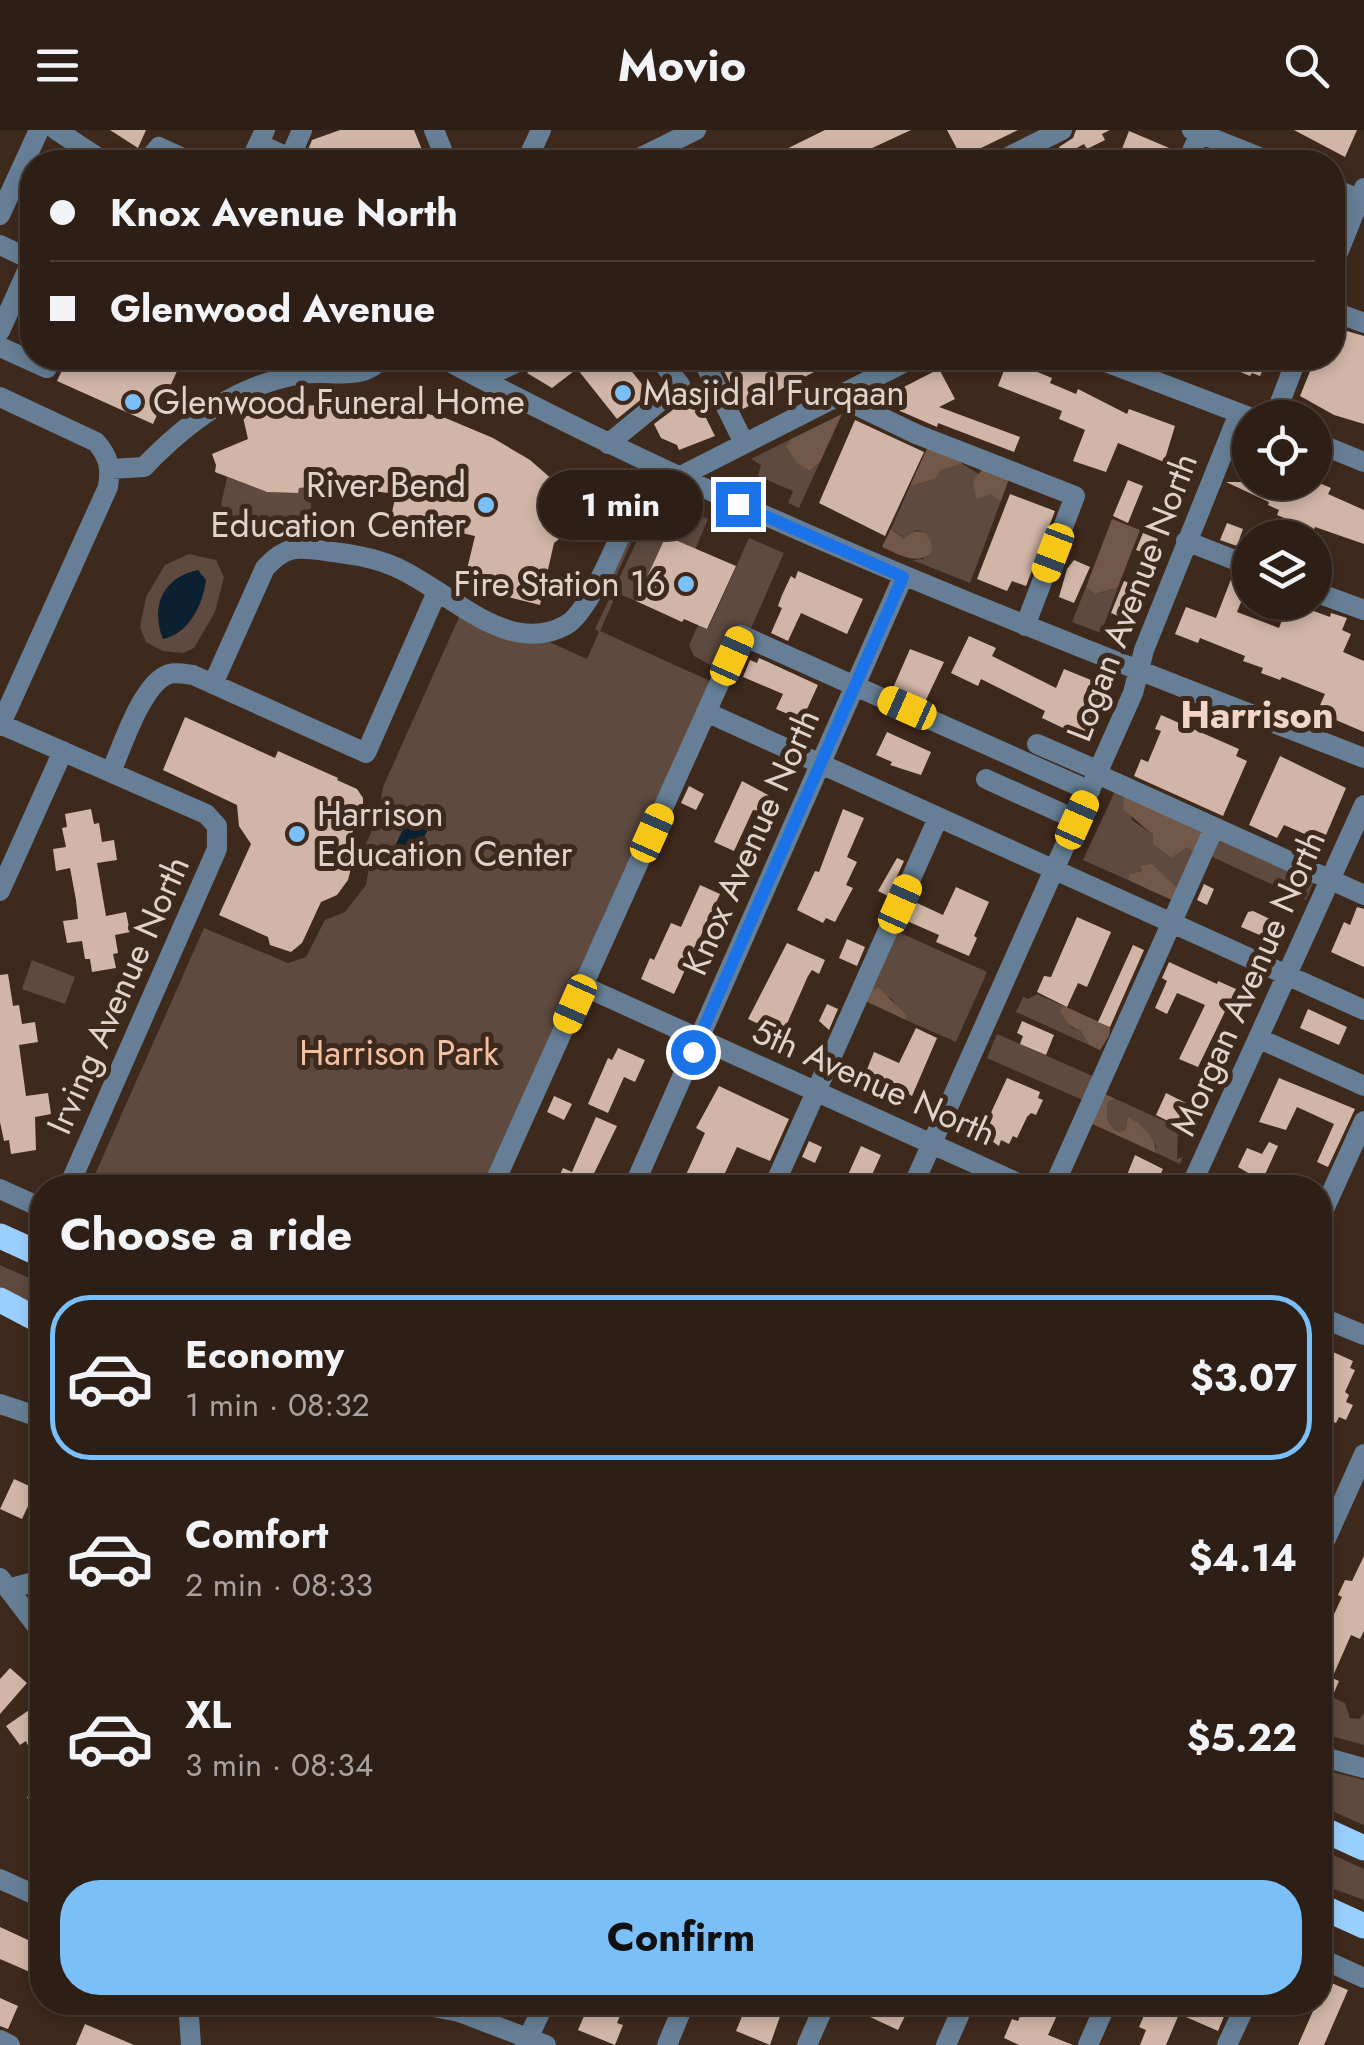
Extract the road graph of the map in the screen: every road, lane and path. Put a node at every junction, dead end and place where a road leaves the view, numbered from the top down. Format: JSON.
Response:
{"nodes":[{"id":1,"x":56,"y":130,"type":"edge"},
{"id":2,"x":1062,"y":130,"type":"edge"},
{"id":3,"x":1196,"y":132,"type":"edge"},
{"id":4,"x":686,"y":133,"type":"edge"},
{"id":5,"x":81,"y":150,"type":"edge"},
{"id":6,"x":653,"y":150,"type":"edge"},
{"id":7,"x":1022,"y":150,"type":"edge"},
{"id":8,"x":1241,"y":150,"type":"edge"},
{"id":9,"x":20,"y":171,"type":"edge"},
{"id":10,"x":1362,"y":196,"type":"edge"},
{"id":11,"x":0,"y":215,"type":"edge"},
{"id":12,"x":1345,"y":237,"type":"edge"},
{"id":13,"x":20,"y":287,"type":"edge"},
{"id":14,"x":0,"y":332,"type":"edge"},
{"id":15,"x":366,"y":370,"type":"edge"},
{"id":16,"x":465,"y":370,"type":"edge"},
{"id":17,"x":500,"y":370,"type":"edge"},
{"id":18,"x":668,"y":370,"type":"edge"},
{"id":19,"x":708,"y":370,"type":"edge"},
{"id":20,"x":889,"y":370,"type":"edge"},
{"id":21,"x":1126,"y":370,"type":"edge"},
{"id":22,"x":1293,"y":370,"type":"edge"},
{"id":23,"x":482,"y":379,"type":"junction"},
{"id":24,"x":838,"y":396,"type":"junction"},
{"id":25,"x":0,"y":397,"type":"edge"},
{"id":26,"x":1281,"y":400,"type":"edge"},
{"id":27,"x":1232,"y":410,"type":"edge"},
{"id":28,"x":744,"y":443,"type":"junction"},
{"id":29,"x":1232,"y":443,"type":"edge"},
{"id":30,"x":608,"y":444,"type":"junction"},
{"id":31,"x":1332,"y":449,"type":"edge"},
{"id":32,"x":1364,"y":462,"type":"edge"},
{"id":33,"x":650,"y":464,"type":"junction"},
{"id":34,"x":110,"y":468,"type":"junction"},
{"id":35,"x":679,"y":477,"type":"junction"},
{"id":36,"x":1186,"y":542,"type":"junction"},
{"id":37,"x":1232,"y":559,"type":"edge"},
{"id":38,"x":903,"y":577,"type":"junction"},
{"id":39,"x":437,"y":592,"type":"junction"},
{"id":40,"x":1332,"y":598,"type":"edge"},
{"id":41,"x":1364,"y":610,"type":"edge"},
{"id":42,"x":1026,"y":626,"type":"junction"},
{"id":43,"x":1139,"y":670,"type":"junction"},
{"id":44,"x":213,"y":684,"type":"junction"},
{"id":45,"x":856,"y":686,"type":"junction"},
{"id":46,"x":706,"y":712,"type":"junction"},
{"id":47,"x":0,"y":725,"type":"edge"},
{"id":48,"x":1037,"y":744,"type":"dead end"},
{"id":49,"x":63,"y":751,"type":"junction"},
{"id":50,"x":1364,"y":758,"type":"edge"},
{"id":51,"x":821,"y":765,"type":"junction"},
{"id":52,"x":111,"y":772,"type":"junction"},
{"id":53,"x":1095,"y":779,"type":"junction"},
{"id":54,"x":986,"y":780,"type":"dead end"},
{"id":55,"x":1364,"y":805,"type":"edge"},
{"id":56,"x":938,"y":818,"type":"junction"},
{"id":57,"x":1077,"y":820,"type":"junction"},
{"id":58,"x":1214,"y":828,"type":"junction"},
{"id":59,"x":1055,"y":870,"type":"junction"},
{"id":60,"x":1331,"y":880,"type":"junction"},
{"id":61,"x":0,"y":892,"type":"edge"},
{"id":62,"x":1364,"y":894,"type":"edge"},
{"id":63,"x":1172,"y":922,"type":"junction"},
{"id":64,"x":1288,"y":976,"type":"junction"},
{"id":65,"x":583,"y":986,"type":"junction"},
{"id":66,"x":1364,"y":1010,"type":"edge"},
{"id":67,"x":699,"y":1038,"type":"junction"},
{"id":68,"x":1260,"y":1040,"type":"junction"},
{"id":69,"x":1364,"y":1086,"type":"edge"},
{"id":70,"x":816,"y":1091,"type":"junction"},
{"id":71,"x":1364,"y":1121,"type":"edge"},
{"id":72,"x":932,"y":1144,"type":"junction"},
{"id":73,"x":74,"y":1175,"type":"edge"},
{"id":74,"x":498,"y":1175,"type":"edge"},
{"id":75,"x":638,"y":1175,"type":"edge"},
{"id":76,"x":779,"y":1175,"type":"edge"},
{"id":77,"x":918,"y":1175,"type":"edge"},
{"id":78,"x":1000,"y":1175,"type":"edge"},
{"id":79,"x":1060,"y":1175,"type":"edge"},
{"id":80,"x":1196,"y":1175,"type":"edge"},
{"id":81,"x":0,"y":1190,"type":"edge"},
{"id":82,"x":1332,"y":1192,"type":"edge"},
{"id":83,"x":30,"y":1203,"type":"edge"},
{"id":84,"x":0,"y":1236,"type":"edge"},
{"id":85,"x":30,"y":1250,"type":"edge"},
{"id":86,"x":0,"y":1300,"type":"edge"},
{"id":87,"x":30,"y":1316,"type":"edge"},
{"id":88,"x":1332,"y":1322,"type":"edge"},
{"id":89,"x":1364,"y":1335,"type":"edge"},
{"id":90,"x":0,"y":1404,"type":"edge"},
{"id":91,"x":30,"y":1414,"type":"edge"},
{"id":92,"x":1364,"y":1454,"type":"edge"},
{"id":93,"x":1332,"y":1525,"type":"edge"},
{"id":94,"x":30,"y":1583,"type":"edge"},
{"id":95,"x":4,"y":1590,"type":"edge"},
{"id":96,"x":30,"y":1619,"type":"edge"},
{"id":97,"x":1332,"y":1759,"type":"edge"},
{"id":98,"x":1364,"y":1767,"type":"edge"},
{"id":99,"x":1332,"y":1833,"type":"edge"},
{"id":100,"x":1364,"y":1848,"type":"edge"},
{"id":101,"x":0,"y":1880,"type":"edge"},
{"id":102,"x":30,"y":1893,"type":"edge"},
{"id":103,"x":1332,"y":1911,"type":"edge"},
{"id":104,"x":1364,"y":1926,"type":"edge"},
{"id":105,"x":1332,"y":1963,"type":"edge"},
{"id":106,"x":1364,"y":1978,"type":"edge"},
{"id":107,"x":189,"y":2015,"type":"edge"},
{"id":108,"x":461,"y":2015,"type":"edge"},
{"id":109,"x":541,"y":2015,"type":"edge"},
{"id":110,"x":680,"y":2015,"type":"edge"},
{"id":111,"x":820,"y":2015,"type":"edge"},
{"id":112,"x":960,"y":2015,"type":"edge"},
{"id":113,"x":1101,"y":2015,"type":"edge"},
{"id":114,"x":1241,"y":2015,"type":"edge"},
{"id":115,"x":0,"y":2040,"type":"edge"},
{"id":116,"x":533,"y":2043,"type":"edge"},
{"id":117,"x":10,"y":2045,"type":"edge"},
{"id":118,"x":191,"y":2045,"type":"edge"},
{"id":119,"x":667,"y":2045,"type":"edge"},
{"id":120,"x":807,"y":2045,"type":"edge"},
{"id":121,"x":946,"y":2045,"type":"edge"},
{"id":122,"x":1088,"y":2045,"type":"edge"},
{"id":123,"x":1227,"y":2045,"type":"edge"}],
"edges":[{"from":1,"to":5,"type":"street"},
{"from":2,"to":7,"type":"street"},
{"from":3,"to":8,"type":"street"},
{"from":4,"to":6,"type":"street"},
{"from":9,"to":11,"type":"street"},
{"from":10,"to":12,"type":"street"},
{"from":13,"to":14,"type":"street"},
{"from":15,"to":34,"type":"street"},
{"from":16,"to":23,"type":"street"},
{"from":17,"to":23,"type":"street"},
{"from":18,"to":30,"type":"street"},
{"from":19,"to":28,"type":"street"},
{"from":20,"to":24,"type":"street"},
{"from":21,"to":27,"type":"street"},
{"from":22,"to":26,"type":"street"},
{"from":23,"to":30,"type":"street"},
{"from":24,"to":28,"type":"street"},
{"from":24,"to":42,"type":"street"},
{"from":25,"to":34,"type":"street"},
{"from":28,"to":35,"type":"street"},
{"from":29,"to":36,"type":"street","name":"Logan Avenue North"},
{"from":30,"to":33,"type":"street"},
{"from":31,"to":32,"type":"street"},
{"from":33,"to":35,"type":"street"},
{"from":33,"to":39,"type":"street"},
{"from":34,"to":47,"type":"street"},
{"from":35,"to":38,"type":"street"},
{"from":36,"to":37,"type":"street"},
{"from":36,"to":43,"type":"street","name":"Logan Avenue North"},
{"from":38,"to":42,"type":"street"},
{"from":38,"to":45,"type":"street","name":"Knox Avenue North"},
{"from":39,"to":44,"type":"street"},
{"from":39,"to":44,"type":"street"},
{"from":40,"to":41,"type":"street"},
{"from":42,"to":43,"type":"street"},
{"from":43,"to":50,"type":"street"},
{"from":43,"to":53,"type":"street","name":"Logan Avenue North"},
{"from":44,"to":52,"type":"street"},
{"from":45,"to":46,"type":"street"},
{"from":45,"to":51,"type":"street","name":"Knox Avenue North"},
{"from":45,"to":53,"type":"street"},
{"from":46,"to":51,"type":"street"},
{"from":46,"to":65,"type":"street"},
{"from":47,"to":49,"type":"street"},
{"from":48,"to":53,"type":"street"},
{"from":49,"to":52,"type":"street"},
{"from":49,"to":61,"type":"street"},
{"from":51,"to":56,"type":"street"},
{"from":51,"to":67,"type":"street","name":"Knox Avenue North"},
{"from":52,"to":73,"type":"street","name":"Irving Avenue North"},
{"from":53,"to":57,"type":"street","name":"Logan Avenue North"},
{"from":53,"to":58,"type":"street"},
{"from":54,"to":57,"type":"street"},
{"from":55,"to":60,"type":"street","name":"Morgan Avenue North"},
{"from":56,"to":59,"type":"street"},
{"from":56,"to":70,"type":"street"},
{"from":57,"to":59,"type":"street","name":"Logan Avenue North"},
{"from":58,"to":60,"type":"street"},
{"from":58,"to":63,"type":"street"},
{"from":59,"to":63,"type":"street"},
{"from":59,"to":72,"type":"street","name":"Logan Avenue North"},
{"from":60,"to":62,"type":"street"},
{"from":60,"to":64,"type":"street","name":"Morgan Avenue North"},
{"from":63,"to":64,"type":"street"},
{"from":63,"to":79,"type":"street"},
{"from":64,"to":66,"type":"street"},
{"from":64,"to":68,"type":"street","name":"Morgan Avenue North"},
{"from":65,"to":67,"type":"street","name":"5th Avenue North"},
{"from":65,"to":74,"type":"street"},
{"from":67,"to":70,"type":"street","name":"5th Avenue North"},
{"from":67,"to":75,"type":"street","name":"Knox Avenue North"},
{"from":68,"to":69,"type":"street"},
{"from":68,"to":80,"type":"street","name":"Morgan Avenue North"},
{"from":70,"to":72,"type":"street","name":"5th Avenue North"},
{"from":70,"to":76,"type":"street"},
{"from":71,"to":82,"type":"street"},
{"from":72,"to":77,"type":"street","name":"Logan Avenue North"},
{"from":72,"to":78,"type":"street","name":"5th Avenue North"},
{"from":81,"to":83,"type":"street"},
{"from":84,"to":85,"type":"main road"},
{"from":86,"to":87,"type":"main road"},
{"from":88,"to":89,"type":"street"},
{"from":90,"to":91,"type":"street"},
{"from":92,"to":93,"type":"street"},
{"from":94,"to":95,"type":"street"},
{"from":95,"to":96,"type":"street"},
{"from":97,"to":98,"type":"street"},
{"from":99,"to":100,"type":"main road"},
{"from":101,"to":102,"type":"street"},
{"from":103,"to":104,"type":"main road"},
{"from":105,"to":106,"type":"street"},
{"from":107,"to":118,"type":"street"},
{"from":108,"to":116,"type":"street"},
{"from":109,"to":116,"type":"street"},
{"from":110,"to":119,"type":"street"},
{"from":111,"to":120,"type":"street"},
{"from":112,"to":121,"type":"street"},
{"from":113,"to":122,"type":"street"},
{"from":114,"to":123,"type":"street"},
{"from":115,"to":117,"type":"street"}]}
